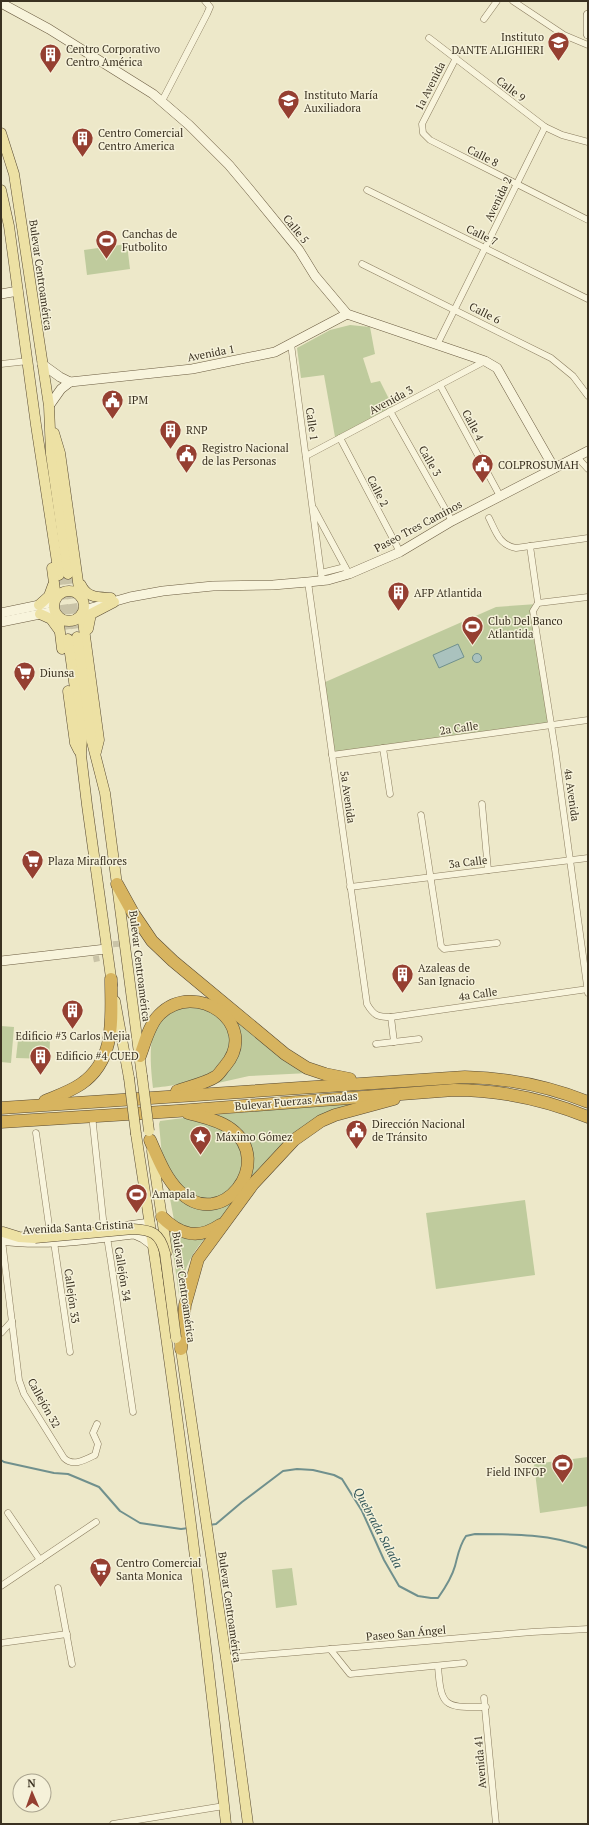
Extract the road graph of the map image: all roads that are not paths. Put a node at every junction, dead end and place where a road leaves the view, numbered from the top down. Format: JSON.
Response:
{"nodes":[{"id":1,"x":206,"y":1,"type":"edge"},
{"id":2,"x":497,"y":1,"type":"edge"},
{"id":3,"x":513,"y":1,"type":"edge"},
{"id":4,"x":1,"y":3,"type":"edge"},
{"id":5,"x":588,"y":15,"type":"edge"},
{"id":6,"x":484,"y":19,"type":"dead end"},
{"id":7,"x":588,"y":34,"type":"edge"},
{"id":8,"x":429,"y":38,"type":"dead end"},
{"id":9,"x":588,"y":44,"type":"edge"},
{"id":10,"x":456,"y":58,"type":"junction"},
{"id":11,"x":162,"y":101,"type":"junction"},
{"id":12,"x":422,"y":124,"type":"joint"},
{"id":13,"x":545,"y":128,"type":"junction"},
{"id":14,"x":1,"y":133,"type":"edge"},
{"id":15,"x":588,"y":142,"type":"edge"},
{"id":16,"x":516,"y":184,"type":"junction"},
{"id":17,"x":1,"y":190,"type":"edge"},
{"id":18,"x":368,"y":190,"type":"dead end"},
{"id":19,"x":588,"y":220,"type":"edge"},
{"id":20,"x":485,"y":248,"type":"junction"},
{"id":21,"x":362,"y":264,"type":"dead end"},
{"id":22,"x":18,"y":291,"type":"junction"},
{"id":23,"x":1,"y":294,"type":"edge"},
{"id":24,"x":588,"y":298,"type":"edge"},
{"id":25,"x":455,"y":309,"type":"junction"},
{"id":26,"x":348,"y":314,"type":"junction"},
{"id":27,"x":291,"y":344,"type":"junction"},
{"id":28,"x":437,"y":345,"type":"junction"},
{"id":29,"x":28,"y":361,"type":"junction"},
{"id":30,"x":485,"y":361,"type":"junction"},
{"id":31,"x":1,"y":364,"type":"edge"},
{"id":32,"x":42,"y":364,"type":"junction"},
{"id":33,"x":70,"y":382,"type":"junction"},
{"id":34,"x":440,"y":385,"type":"junction"},
{"id":35,"x":588,"y":396,"type":"edge"},
{"id":36,"x":49,"y":406,"type":"junction"},
{"id":37,"x":390,"y":411,"type":"junction"},
{"id":38,"x":50,"y":421,"type":"junction"},
{"id":39,"x":340,"y":438,"type":"junction"},
{"id":40,"x":588,"y":451,"type":"edge"},
{"id":41,"x":306,"y":456,"type":"junction"},
{"id":42,"x":577,"y":457,"type":"junction"},
{"id":43,"x":554,"y":468,"type":"junction"},
{"id":44,"x":588,"y":469,"type":"edge"},
{"id":45,"x":500,"y":496,"type":"junction"},
{"id":46,"x":312,"y":506,"type":"junction"},
{"id":47,"x":489,"y":518,"type":"dead end"},
{"id":48,"x":452,"y":521,"type":"junction"},
{"id":49,"x":588,"y":538,"type":"edge"},
{"id":50,"x":530,"y":546,"type":"junction"},
{"id":51,"x":400,"y":552,"type":"junction"},
{"id":52,"x":347,"y":570,"type":"junction"},
{"id":53,"x":60,"y":577,"type":"junction"},
{"id":54,"x":321,"y":577,"type":"junction"},
{"id":55,"x":78,"y":579,"type":"junction"},
{"id":56,"x":308,"y":582,"type":"junction"},
{"id":57,"x":81,"y":597,"type":"junction"},
{"id":58,"x":588,"y":597,"type":"edge"},
{"id":59,"x":112,"y":600,"type":"junction"},
{"id":60,"x":538,"y":603,"type":"junction"},
{"id":61,"x":56,"y":607,"type":"junction"},
{"id":62,"x":39,"y":609,"type":"junction"},
{"id":63,"x":83,"y":612,"type":"junction"},
{"id":64,"x":1,"y":613,"type":"edge"},
{"id":65,"x":1,"y":622,"type":"edge"},
{"id":66,"x":60,"y":631,"type":"junction"},
{"id":67,"x":88,"y":653,"type":"junction"},
{"id":68,"x":588,"y":720,"type":"edge"},
{"id":69,"x":551,"y":725,"type":"junction"},
{"id":70,"x":383,"y":748,"type":"junction"},
{"id":71,"x":95,"y":754,"type":"junction"},
{"id":72,"x":81,"y":755,"type":"junction"},
{"id":73,"x":332,"y":755,"type":"junction"},
{"id":74,"x":390,"y":794,"type":"dead end"},
{"id":75,"x":482,"y":804,"type":"dead end"},
{"id":76,"x":421,"y":815,"type":"dead end"},
{"id":77,"x":588,"y":858,"type":"edge"},
{"id":78,"x":571,"y":860,"type":"junction"},
{"id":79,"x":488,"y":870,"type":"junction"},
{"id":80,"x":431,"y":877,"type":"junction"},
{"id":81,"x":117,"y":884,"type":"junction"},
{"id":82,"x":350,"y":887,"type":"junction"},
{"id":83,"x":498,"y":943,"type":"dead end"},
{"id":84,"x":106,"y":949,"type":"junction"},
{"id":85,"x":1,"y":961,"type":"edge"},
{"id":86,"x":111,"y":979,"type":"junction"},
{"id":87,"x":588,"y":989,"type":"edge"},
{"id":88,"x":588,"y":993,"type":"edge"},
{"id":89,"x":372,"y":1013,"type":"joint"},
{"id":90,"x":391,"y":1017,"type":"junction"},
{"id":91,"x":419,"y":1039,"type":"dead end"},
{"id":92,"x":394,"y":1042,"type":"junction"},
{"id":93,"x":376,"y":1044,"type":"dead end"},
{"id":94,"x":140,"y":1056,"type":"junction"},
{"id":95,"x":375,"y":1082,"type":"junction"},
{"id":96,"x":424,"y":1091,"type":"junction"},
{"id":97,"x":166,"y":1096,"type":"junction"},
{"id":98,"x":584,"y":1100,"type":"edge"},
{"id":99,"x":34,"y":1105,"type":"junction"},
{"id":100,"x":1,"y":1108,"type":"edge"},
{"id":101,"x":177,"y":1111,"type":"junction"},
{"id":102,"x":92,"y":1115,"type":"junction"},
{"id":103,"x":588,"y":1117,"type":"edge"},
{"id":104,"x":1,"y":1122,"type":"edge"},
{"id":105,"x":36,"y":1133,"type":"dead end"},
{"id":106,"x":150,"y":1136,"type":"junction"},
{"id":107,"x":162,"y":1217,"type":"junction"},
{"id":108,"x":150,"y":1223,"type":"junction"},
{"id":109,"x":223,"y":1223,"type":"junction"},
{"id":110,"x":105,"y":1233,"type":"junction"},
{"id":111,"x":2,"y":1236,"type":"edge"},
{"id":112,"x":52,"y":1238,"type":"junction"},
{"id":113,"x":154,"y":1246,"type":"junction"},
{"id":114,"x":12,"y":1321,"type":"junction"},
{"id":115,"x":1,"y":1333,"type":"edge"},
{"id":116,"x":179,"y":1344,"type":"junction"},
{"id":117,"x":70,"y":1352,"type":"dead end"},
{"id":118,"x":133,"y":1412,"type":"dead end"},
{"id":119,"x":97,"y":1424,"type":"dead end"},
{"id":120,"x":8,"y":1513,"type":"dead end"},
{"id":121,"x":96,"y":1522,"type":"dead end"},
{"id":122,"x":40,"y":1560,"type":"junction"},
{"id":123,"x":1,"y":1586,"type":"edge"},
{"id":124,"x":58,"y":1588,"type":"dead end"},
{"id":125,"x":588,"y":1630,"type":"edge"},
{"id":126,"x":67,"y":1634,"type":"junction"},
{"id":127,"x":1,"y":1643,"type":"edge"},
{"id":128,"x":330,"y":1649,"type":"junction"},
{"id":129,"x":226,"y":1658,"type":"junction"},
{"id":130,"x":464,"y":1663,"type":"dead end"},
{"id":131,"x":72,"y":1664,"type":"dead end"},
{"id":132,"x":438,"y":1666,"type":"junction"},
{"id":133,"x":484,"y":1698,"type":"dead end"},
{"id":134,"x":486,"y":1707,"type":"junction"},
{"id":135,"x":221,"y":1782,"type":"junction"},
{"id":136,"x":224,"y":1806,"type":"junction"},
{"id":137,"x":113,"y":1824,"type":"edge"},
{"id":138,"x":226,"y":1824,"type":"edge"},
{"id":139,"x":230,"y":1824,"type":"edge"},
{"id":140,"x":248,"y":1824,"type":"edge"},
{"id":141,"x":496,"y":1824,"type":"edge"}],
"edges":[{"from":1,"to":11,"type":"street"},
{"from":2,"to":6,"type":"street"},
{"from":3,"to":9,"type":"street"},
{"from":4,"to":11,"type":"street","name":"Calle 5"},
{"from":5,"to":7,"type":"street"},
{"from":8,"to":10,"type":"street","name":"Calle 9"},
{"from":10,"to":12,"type":"street","name":"1a Avenida"},
{"from":10,"to":13,"type":"street","name":"Calle 9"},
{"from":11,"to":26,"type":"street","name":"Calle 5"},
{"from":12,"to":16,"type":"street","name":"Calle 8"},
{"from":13,"to":15,"type":"street","name":"Calle 9"},
{"from":13,"to":16,"type":"street","name":"Avenida 2"},
{"from":14,"to":32,"type":"main road","name":"Bulevar Centroamérica"},
{"from":16,"to":19,"type":"street","name":"Calle 8"},
{"from":16,"to":20,"type":"street","name":"Avenida 2"},
{"from":17,"to":22,"type":"main road","name":"Bulevar Centroamérica"},
{"from":18,"to":20,"type":"street","name":"Calle 7"},
{"from":20,"to":24,"type":"street","name":"Calle 7"},
{"from":20,"to":25,"type":"street","name":"Avenida 2"},
{"from":21,"to":25,"type":"street","name":"Calle 6"},
{"from":22,"to":23,"type":"street"},
{"from":22,"to":29,"type":"main road","name":"Bulevar Centroamérica"},
{"from":25,"to":28,"type":"street","name":"Avenida 2"},
{"from":25,"to":35,"type":"street","name":"Calle 6"},
{"from":26,"to":27,"type":"street","name":"Avenida 1"},
{"from":26,"to":28,"type":"street","name":"Calle 5"},
{"from":27,"to":33,"type":"street","name":"Avenida 1"},
{"from":27,"to":41,"type":"street","name":"Calle 1"},
{"from":28,"to":30,"type":"street","name":"Calle 5"},
{"from":29,"to":31,"type":"street"},
{"from":29,"to":53,"type":"main road","name":"Bulevar Centroamérica"},
{"from":30,"to":34,"type":"street","name":"Avenida 3"},
{"from":30,"to":43,"type":"street","name":"Calle 5"},
{"from":32,"to":33,"type":"street"},
{"from":32,"to":36,"type":"main road","name":"Bulevar Centroamérica"},
{"from":33,"to":36,"type":"street"},
{"from":34,"to":37,"type":"street","name":"Avenida 3"},
{"from":34,"to":45,"type":"street","name":"Calle 4"},
{"from":36,"to":38,"type":"main road","name":"Bulevar Centroamérica"},
{"from":37,"to":39,"type":"street","name":"Avenida 3"},
{"from":37,"to":48,"type":"street","name":"Calle 3"},
{"from":38,"to":53,"type":"main road","name":"Bulevar Centroamérica"},
{"from":38,"to":55,"type":"main road","name":"Bulevar Centroamérica"},
{"from":39,"to":41,"type":"street","name":"Avenida 3"},
{"from":39,"to":51,"type":"street","name":"Calle 2"},
{"from":40,"to":42,"type":"street","name":"Paseo Tres Caminos"},
{"from":41,"to":46,"type":"street","name":"Calle 1"},
{"from":42,"to":43,"type":"street","name":"Paseo Tres Caminos"},
{"from":42,"to":44,"type":"street"},
{"from":43,"to":45,"type":"street","name":"Paseo Tres Caminos"},
{"from":45,"to":48,"type":"street","name":"Paseo Tres Caminos"},
{"from":46,"to":52,"type":"street","name":"Calle 1"},
{"from":46,"to":54,"type":"street","name":"Calle 1"},
{"from":47,"to":50,"type":"street"},
{"from":48,"to":51,"type":"street","name":"Paseo Tres Caminos"},
{"from":49,"to":50,"type":"street"},
{"from":50,"to":60,"type":"street","name":"4a Avenida"},
{"from":51,"to":52,"type":"street","name":"Paseo Tres Caminos"},
{"from":52,"to":54,"type":"street","name":"Paseo Tres Caminos"},
{"from":53,"to":61,"type":"main road","name":"Bulevar Centroamérica"},
{"from":53,"to":62,"type":"main road"},
{"from":54,"to":56,"type":"street","name":"Paseo Tres Caminos"},
{"from":55,"to":57,"type":"main road","name":"Bulevar Centroamérica"},
{"from":55,"to":59,"type":"main road"},
{"from":56,"to":59,"type":"street","name":"Paseo Tres Caminos"},
{"from":56,"to":73,"type":"street","name":"5a Avenida"},
{"from":57,"to":59,"type":"street","name":"Paseo Tres Caminos"},
{"from":57,"to":61,"type":"main road"},
{"from":57,"to":63,"type":"main road"},
{"from":58,"to":60,"type":"street"},
{"from":59,"to":63,"type":"street","name":"Paseo Tres Caminos"},
{"from":59,"to":67,"type":"main road"},
{"from":60,"to":69,"type":"street","name":"4a Avenida"},
{"from":61,"to":62,"type":"street"},
{"from":61,"to":63,"type":"main road"},
{"from":61,"to":66,"type":"main road","name":"Bulevar Centroamérica"},
{"from":62,"to":64,"type":"street"},
{"from":62,"to":65,"type":"street"},
{"from":62,"to":66,"type":"main road"},
{"from":63,"to":67,"type":"main road","name":"Bulevar Centroamérica"},
{"from":66,"to":72,"type":"main road","name":"Bulevar Centroamérica"},
{"from":67,"to":71,"type":"main road","name":"Bulevar Centroamérica"},
{"from":68,"to":69,"type":"street","name":"2a Calle"},
{"from":69,"to":70,"type":"street","name":"2a Calle"},
{"from":69,"to":78,"type":"street","name":"4a Avenida"},
{"from":70,"to":73,"type":"street","name":"2a Calle"},
{"from":70,"to":74,"type":"street"},
{"from":71,"to":72,"type":"main road","name":"Bulevar Centroamérica"},
{"from":71,"to":81,"type":"main road","name":"Bulevar Centroamérica"},
{"from":72,"to":84,"type":"main road","name":"Bulevar Centroamérica"},
{"from":73,"to":82,"type":"street","name":"5a Avenida"},
{"from":75,"to":79,"type":"street"},
{"from":76,"to":80,"type":"street"},
{"from":77,"to":78,"type":"street","name":"3a Calle"},
{"from":78,"to":79,"type":"street","name":"3a Calle"},
{"from":78,"to":87,"type":"street","name":"4a Avenida"},
{"from":79,"to":80,"type":"street","name":"3a Calle"},
{"from":80,"to":82,"type":"street","name":"3a Calle"},
{"from":80,"to":83,"type":"street"},
{"from":81,"to":94,"type":"main road","name":"Bulevar Centroamérica"},
{"from":81,"to":95,"type":"highway"},
{"from":82,"to":89,"type":"street","name":"5a Avenida"},
{"from":84,"to":85,"type":"street"},
{"from":84,"to":86,"type":"main road","name":"Bulevar Centroamérica"},
{"from":86,"to":99,"type":"highway"},
{"from":86,"to":108,"type":"main road","name":"Bulevar Centroamérica","bridge":true},
{"from":87,"to":88,"type":"street","name":"4a Avenida"},
{"from":87,"to":90,"type":"street","name":"4a Calle"},
{"from":89,"to":90,"type":"street","name":"4a Calle"},
{"from":90,"to":92,"type":"street"},
{"from":91,"to":92,"type":"street"},
{"from":92,"to":93,"type":"street"},
{"from":94,"to":97,"type":"highway"},
{"from":94,"to":106,"type":"main road","name":"Bulevar Centroamérica","bridge":true},
{"from":95,"to":97,"type":"highway","name":"Bulevar Fuerzas Armadas"},
{"from":95,"to":98,"type":"highway","name":"Bulevar Fuerzas Armadas"},
{"from":96,"to":101,"type":"highway","name":"Bulevar Fuerzas Armadas"},
{"from":96,"to":103,"type":"highway","name":"Bulevar Fuerzas Armadas"},
{"from":96,"to":109,"type":"highway"},
{"from":97,"to":99,"type":"highway","name":"Bulevar Fuerzas Armadas"},
{"from":99,"to":100,"type":"highway","name":"Bulevar Fuerzas Armadas"},
{"from":101,"to":102,"type":"highway","name":"Bulevar Fuerzas Armadas"},
{"from":101,"to":106,"type":"highway"},
{"from":102,"to":104,"type":"highway","name":"Bulevar Fuerzas Armadas"},
{"from":102,"to":110,"type":"street","name":"Callejón 34"},
{"from":105,"to":112,"type":"street","name":"Callejón 33"},
{"from":106,"to":107,"type":"main road","name":"Bulevar Centroamérica"},
{"from":107,"to":109,"type":"highway"},
{"from":107,"to":116,"type":"main road","name":"Bulevar Centroamérica"},
{"from":108,"to":110,"type":"street","name":"Avenida Santa Cristina"},
{"from":108,"to":113,"type":"main road","name":"Bulevar Centroamérica"},
{"from":109,"to":116,"type":"highway"},
{"from":110,"to":112,"type":"street","name":"Avenida Santa Cristina"},
{"from":110,"to":113,"type":"street","name":"Avenida Santa Cristina"},
{"from":110,"to":118,"type":"street","name":"Callejón 34"},
{"from":111,"to":112,"type":"street","name":"Avenida Santa Cristina"},
{"from":111,"to":114,"type":"street","name":"Callejón 32"},
{"from":111,"to":116,"type":"main road","bridge":true},
{"from":112,"to":117,"type":"street","name":"Callejón 33"},
{"from":113,"to":135,"type":"main road","name":"Bulevar Centroamérica"},
{"from":114,"to":115,"type":"street"},
{"from":114,"to":119,"type":"street","name":"Callejón 32"},
{"from":116,"to":129,"type":"main road","name":"Bulevar Centroamérica"},
{"from":120,"to":122,"type":"street"},
{"from":121,"to":122,"type":"street"},
{"from":122,"to":123,"type":"street"},
{"from":124,"to":126,"type":"street"},
{"from":125,"to":128,"type":"street","name":"Paseo San Ángel"},
{"from":126,"to":127,"type":"street"},
{"from":126,"to":131,"type":"street"},
{"from":128,"to":129,"type":"street","name":"Paseo San Ángel"},
{"from":128,"to":132,"type":"street"},
{"from":129,"to":140,"type":"main road","name":"Bulevar Centroamérica"},
{"from":130,"to":132,"type":"street"},
{"from":132,"to":134,"type":"street"},
{"from":133,"to":134,"type":"street","name":"Avenida 41"},
{"from":134,"to":141,"type":"street","name":"Avenida 41"},
{"from":135,"to":136,"type":"main road","name":"Bulevar Centroamérica"},
{"from":135,"to":139,"type":"main road"},
{"from":136,"to":137,"type":"street"},
{"from":136,"to":138,"type":"main road","name":"Bulevar Centroamérica"}]}
